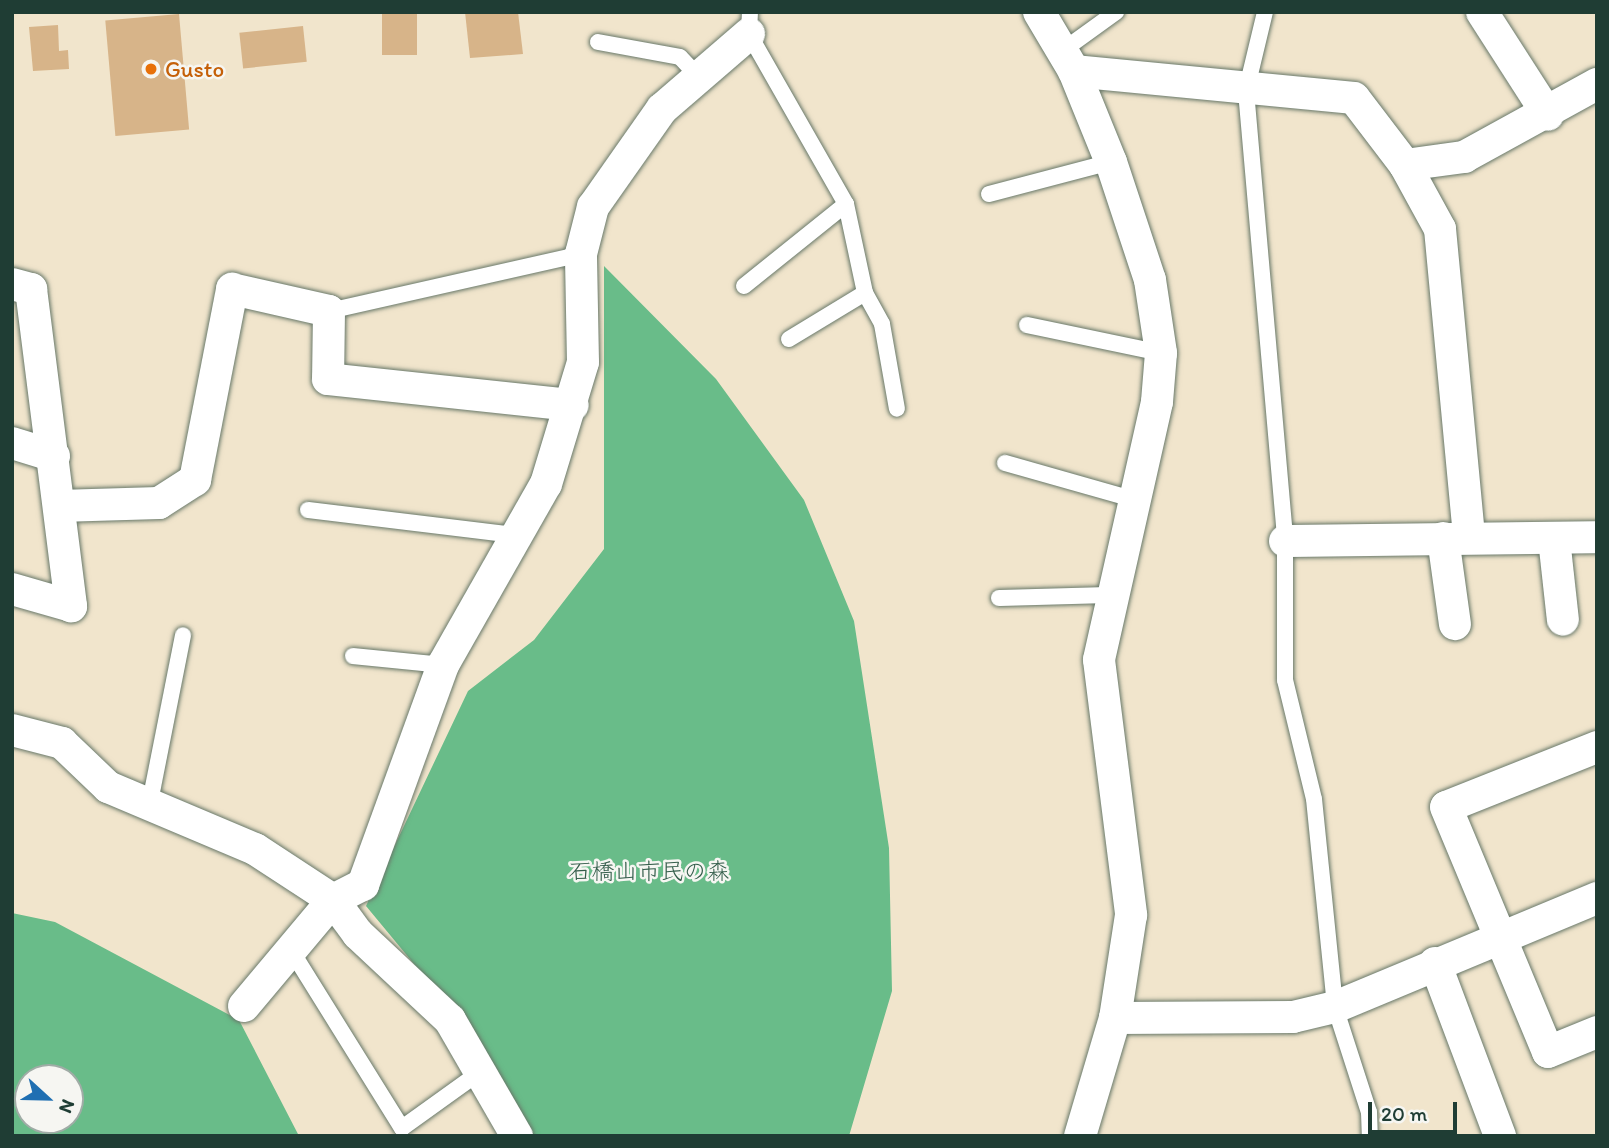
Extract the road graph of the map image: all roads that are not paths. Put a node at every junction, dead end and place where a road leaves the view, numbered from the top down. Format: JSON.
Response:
{"nodes":[{"id":1,"x":1039,"y":12,"type":"edge"},
{"id":2,"x":1116,"y":12,"type":"edge"},
{"id":3,"x":1265,"y":12,"type":"edge"},
{"id":4,"x":1491,"y":15,"type":"edge"},
{"id":5,"x":750,"y":23,"type":"edge"},
{"id":6,"x":598,"y":42,"type":"dead end"},
{"id":7,"x":1068,"y":61,"type":"junction"},
{"id":8,"x":698,"y":76,"type":"junction"},
{"id":9,"x":1597,"y":84,"type":"edge"},
{"id":10,"x":1246,"y":91,"type":"junction"},
{"id":11,"x":1548,"y":115,"type":"junction"},
{"id":12,"x":1111,"y":163,"type":"junction"},
{"id":13,"x":1405,"y":165,"type":"junction"},
{"id":14,"x":989,"y":194,"type":"dead end"},
{"id":15,"x":846,"y":204,"type":"junction"},
{"id":16,"x":581,"y":254,"type":"junction"},
{"id":17,"x":12,"y":284,"type":"edge"},
{"id":18,"x":744,"y":286,"type":"dead end"},
{"id":19,"x":865,"y":293,"type":"junction"},
{"id":20,"x":329,"y":311,"type":"junction"},
{"id":21,"x":1027,"y":325,"type":"dead end"},
{"id":22,"x":789,"y":339,"type":"dead end"},
{"id":23,"x":1161,"y":353,"type":"junction"},
{"id":24,"x":573,"y":405,"type":"junction"},
{"id":25,"x":897,"y":409,"type":"dead end"},
{"id":26,"x":12,"y":443,"type":"edge"},
{"id":27,"x":54,"y":456,"type":"junction"},
{"id":28,"x":1005,"y":463,"type":"dead end"},
{"id":29,"x":1132,"y":499,"type":"junction"},
{"id":30,"x":59,"y":506,"type":"junction"},
{"id":31,"x":308,"y":510,"type":"dead end"},
{"id":32,"x":514,"y":535,"type":"junction"},
{"id":33,"x":1597,"y":537,"type":"edge"},
{"id":34,"x":1456,"y":538,"type":"junction"},
{"id":35,"x":1554,"y":539,"type":"junction"},
{"id":36,"x":1286,"y":541,"type":"junction"},
{"id":37,"x":12,"y":589,"type":"edge"},
{"id":38,"x":1109,"y":595,"type":"junction"},
{"id":39,"x":999,"y":598,"type":"dead end"},
{"id":40,"x":1563,"y":620,"type":"dead end"},
{"id":41,"x":1455,"y":624,"type":"dead end"},
{"id":42,"x":183,"y":635,"type":"dead end"},
{"id":43,"x":353,"y":656,"type":"dead end"},
{"id":44,"x":443,"y":665,"type":"junction"},
{"id":45,"x":12,"y":730,"type":"edge"},
{"id":46,"x":1597,"y":747,"type":"edge"},
{"id":47,"x":149,"y":807,"type":"junction"},
{"id":48,"x":1597,"y":898,"type":"edge"},
{"id":49,"x":333,"y":900,"type":"junction"},
{"id":50,"x":1501,"y":935,"type":"junction"},
{"id":51,"x":291,"y":950,"type":"junction"},
{"id":52,"x":1435,"y":964,"type":"junction"},
{"id":53,"x":244,"y":1006,"type":"dead end"},
{"id":54,"x":1335,"y":1007,"type":"junction"},
{"id":55,"x":1115,"y":1018,"type":"junction"},
{"id":56,"x":1597,"y":1032,"type":"edge"},
{"id":57,"x":480,"y":1072,"type":"junction"},
{"id":58,"x":517,"y":1136,"type":"edge"},
{"id":59,"x":1080,"y":1136,"type":"edge"},
{"id":60,"x":1370,"y":1136,"type":"edge"},
{"id":61,"x":1500,"y":1136,"type":"edge"}],
"edges":[{"from":1,"to":7,"type":"street"},
{"from":2,"to":7,"type":"lane"},
{"from":3,"to":10,"type":"lane"},
{"from":4,"to":11,"type":"street"},
{"from":5,"to":8,"type":"street"},
{"from":5,"to":15,"type":"lane"},
{"from":6,"to":8,"type":"lane"},
{"from":7,"to":10,"type":"street"},
{"from":7,"to":12,"type":"street"},
{"from":8,"to":16,"type":"street"},
{"from":9,"to":11,"type":"street"},
{"from":10,"to":13,"type":"street"},
{"from":10,"to":36,"type":"lane"},
{"from":11,"to":13,"type":"street"},
{"from":12,"to":14,"type":"lane"},
{"from":12,"to":23,"type":"street"},
{"from":13,"to":34,"type":"street"},
{"from":15,"to":18,"type":"lane"},
{"from":15,"to":19,"type":"lane"},
{"from":16,"to":20,"type":"lane"},
{"from":16,"to":24,"type":"street"},
{"from":17,"to":27,"type":"street"},
{"from":19,"to":22,"type":"lane"},
{"from":19,"to":25,"type":"lane"},
{"from":20,"to":24,"type":"street"},
{"from":20,"to":30,"type":"street"},
{"from":21,"to":23,"type":"lane"},
{"from":23,"to":29,"type":"street"},
{"from":24,"to":32,"type":"street"},
{"from":26,"to":27,"type":"street"},
{"from":27,"to":30,"type":"street"},
{"from":28,"to":29,"type":"lane"},
{"from":29,"to":38,"type":"street"},
{"from":30,"to":37,"type":"street"},
{"from":31,"to":32,"type":"lane"},
{"from":32,"to":44,"type":"street"},
{"from":33,"to":35,"type":"street"},
{"from":34,"to":35,"type":"street"},
{"from":34,"to":36,"type":"street"},
{"from":34,"to":41,"type":"street"},
{"from":35,"to":40,"type":"street"},
{"from":36,"to":54,"type":"lane"},
{"from":38,"to":39,"type":"lane"},
{"from":38,"to":55,"type":"street"},
{"from":42,"to":47,"type":"lane"},
{"from":43,"to":44,"type":"lane"},
{"from":44,"to":49,"type":"street"},
{"from":45,"to":47,"type":"street"},
{"from":46,"to":50,"type":"street"},
{"from":47,"to":49,"type":"street"},
{"from":48,"to":50,"type":"street"},
{"from":49,"to":51,"type":"street"},
{"from":49,"to":57,"type":"street"},
{"from":50,"to":52,"type":"street"},
{"from":50,"to":56,"type":"street"},
{"from":51,"to":53,"type":"street"},
{"from":51,"to":57,"type":"lane"},
{"from":52,"to":54,"type":"street"},
{"from":52,"to":61,"type":"street"},
{"from":54,"to":55,"type":"street"},
{"from":54,"to":60,"type":"lane"},
{"from":55,"to":59,"type":"street"},
{"from":57,"to":58,"type":"street"}]}
